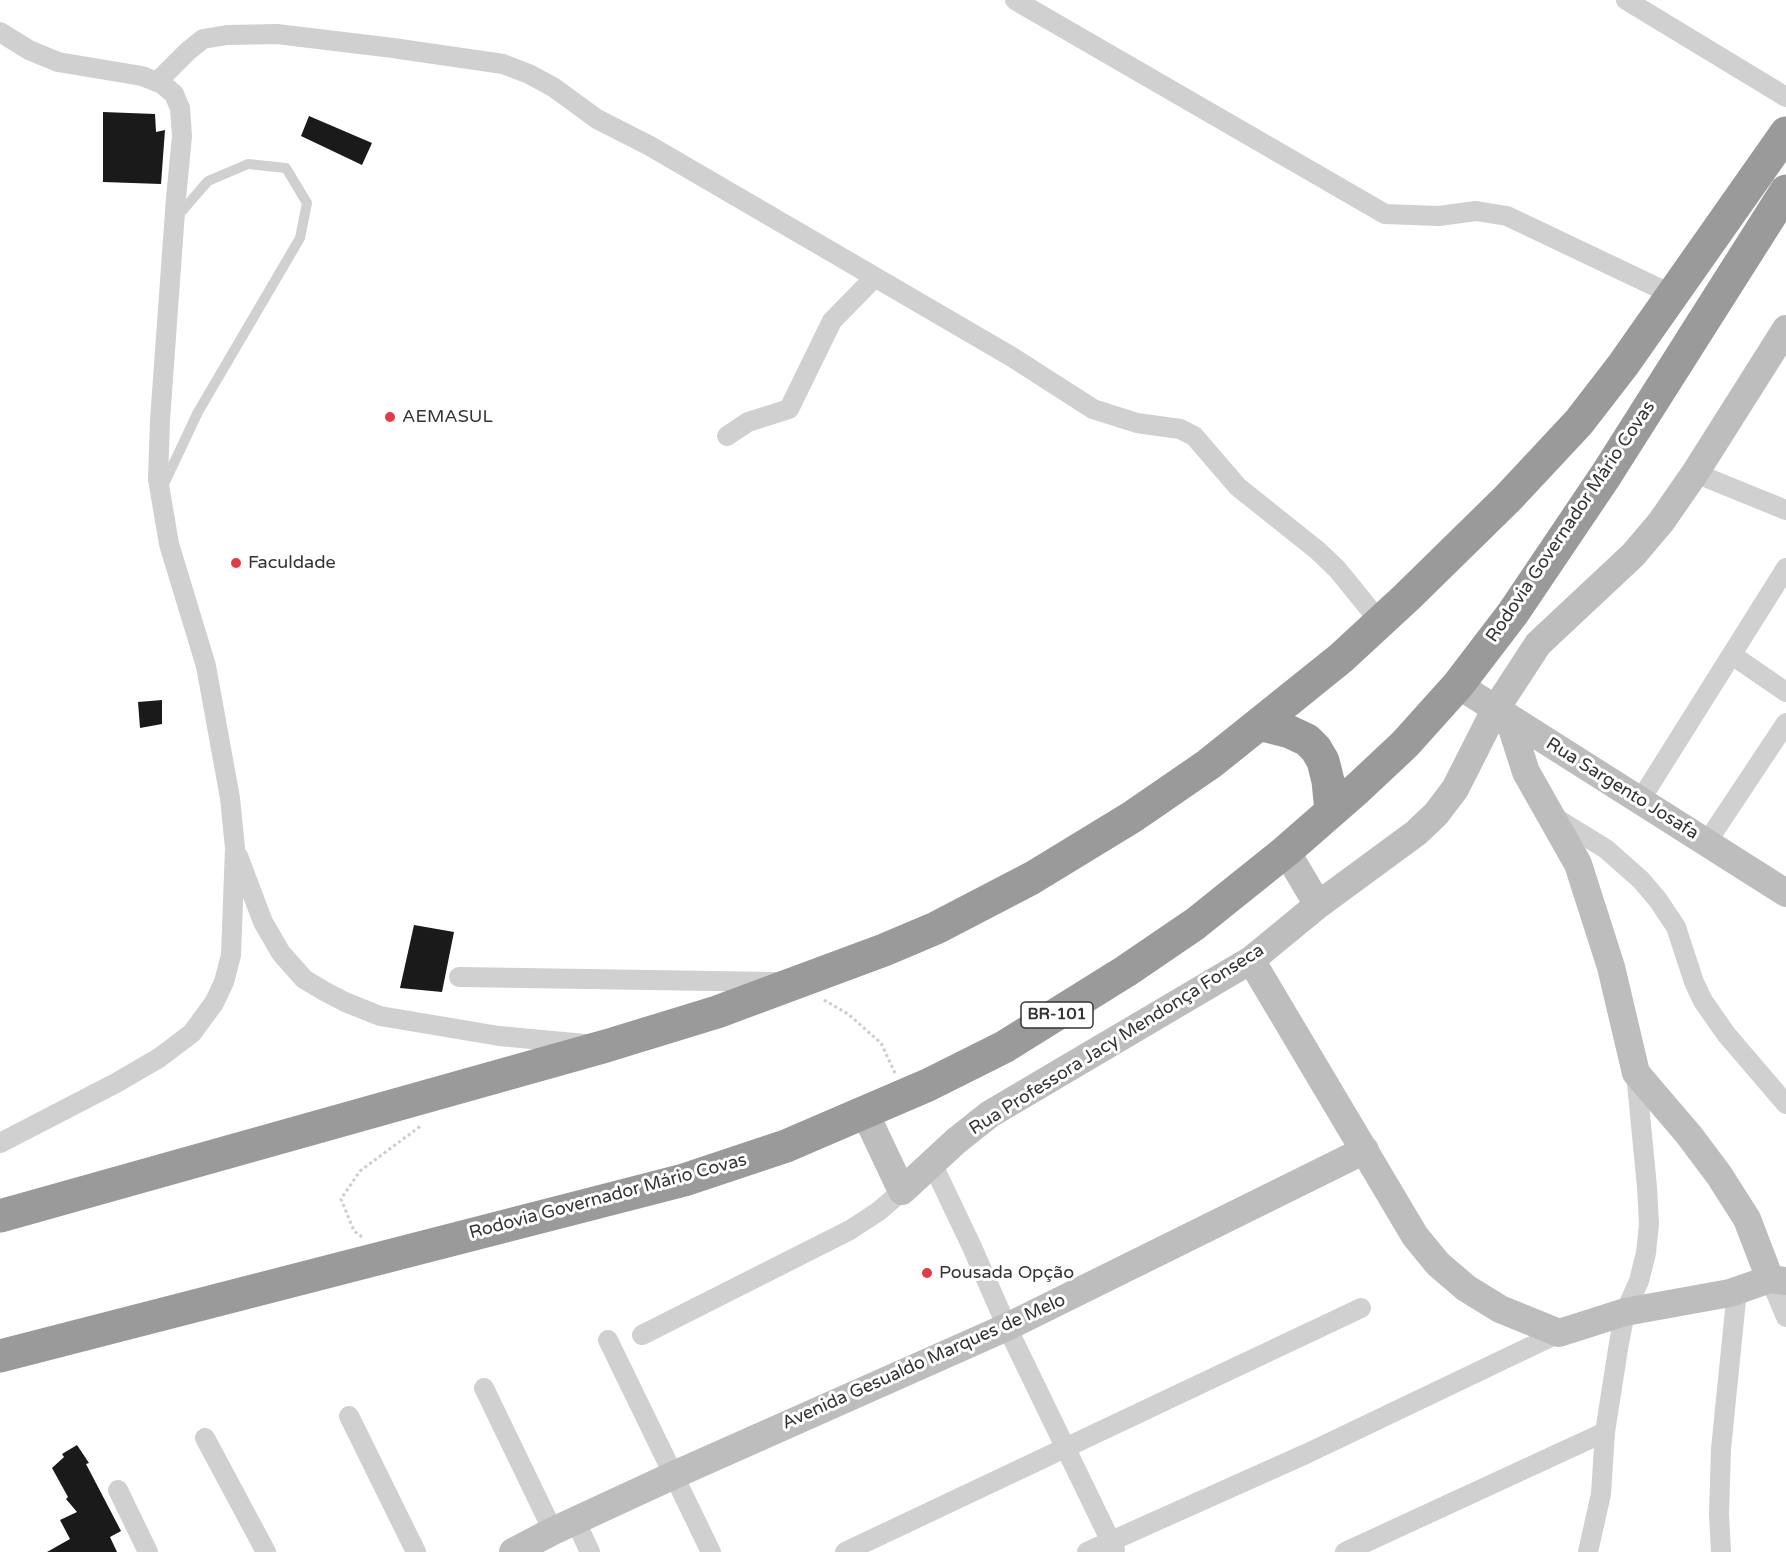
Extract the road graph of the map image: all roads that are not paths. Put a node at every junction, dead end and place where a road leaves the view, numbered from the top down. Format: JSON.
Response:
{"nodes":[{"id":1,"x":1015,"y":0,"type":"edge"},
{"id":2,"x":1626,"y":0,"type":"edge"},
{"id":3,"x":0,"y":32,"type":"edge"},
{"id":4,"x":157,"y":82,"type":"junction"},
{"id":5,"x":1786,"y":97,"type":"edge"},
{"id":6,"x":1786,"y":133,"type":"edge"},
{"id":7,"x":1786,"y":191,"type":"edge"},
{"id":8,"x":174,"y":220,"type":"junction"},
{"id":9,"x":874,"y":277,"type":"junction"},
{"id":10,"x":1673,"y":295,"type":"junction"},
{"id":11,"x":1786,"y":329,"type":"edge"},
{"id":12,"x":726,"y":436,"type":"dead end"},
{"id":13,"x":1695,"y":473,"type":"junction"},
{"id":14,"x":160,"y":492,"type":"junction"},
{"id":15,"x":1786,"y":510,"type":"edge"},
{"id":16,"x":1786,"y":568,"type":"edge"},
{"id":17,"x":1778,"y":598,"type":"edge"},
{"id":18,"x":1380,"y":622,"type":"junction"},
{"id":19,"x":1732,"y":655,"type":"junction"},
{"id":20,"x":1458,"y":685,"type":"junction"},
{"id":21,"x":1786,"y":692,"type":"edge"},
{"id":22,"x":1502,"y":715,"type":"junction"},
{"id":23,"x":1786,"y":723,"type":"edge"},
{"id":24,"x":1259,"y":724,"type":"junction"},
{"id":25,"x":1641,"y":799,"type":"junction"},
{"id":26,"x":1331,"y":811,"type":"junction"},
{"id":27,"x":1554,"y":817,"type":"junction"},
{"id":28,"x":1707,"y":842,"type":"junction"},
{"id":29,"x":235,"y":848,"type":"junction"},
{"id":30,"x":1286,"y":851,"type":"junction"},
{"id":31,"x":1785,"y":890,"type":"edge"},
{"id":32,"x":1318,"y":905,"type":"junction"},
{"id":33,"x":1251,"y":960,"type":"junction"},
{"id":34,"x":459,"y":977,"type":"dead end"},
{"id":35,"x":797,"y":983,"type":"junction"},
{"id":36,"x":606,"y":1046,"type":"junction"},
{"id":37,"x":1636,"y":1073,"type":"junction"},
{"id":38,"x":1786,"y":1104,"type":"edge"},
{"id":39,"x":864,"y":1113,"type":"junction"},
{"id":40,"x":0,"y":1143,"type":"edge"},
{"id":41,"x":1365,"y":1150,"type":"junction"},
{"id":42,"x":932,"y":1163,"type":"junction"},
{"id":43,"x":902,"y":1191,"type":"junction"},
{"id":44,"x":0,"y":1216,"type":"edge"},
{"id":45,"x":1778,"y":1280,"type":"edge"},
{"id":46,"x":1737,"y":1290,"type":"junction"},
{"id":47,"x":1361,"y":1308,"type":"dead end"},
{"id":48,"x":1625,"y":1312,"type":"junction"},
{"id":49,"x":1786,"y":1317,"type":"edge"},
{"id":50,"x":1007,"y":1327,"type":"junction"},
{"id":51,"x":1559,"y":1333,"type":"junction"},
{"id":52,"x":642,"y":1335,"type":"dead end"},
{"id":53,"x":608,"y":1340,"type":"dead end"},
{"id":54,"x":0,"y":1356,"type":"edge"},
{"id":55,"x":484,"y":1388,"type":"dead end"},
{"id":56,"x":349,"y":1416,"type":"dead end"},
{"id":57,"x":1605,"y":1432,"type":"junction"},
{"id":58,"x":205,"y":1438,"type":"dead end"},
{"id":59,"x":1065,"y":1447,"type":"junction"},
{"id":60,"x":674,"y":1475,"type":"junction"},
{"id":61,"x":117,"y":1490,"type":"dead end"},
{"id":62,"x":565,"y":1526,"type":"junction"},
{"id":63,"x":1113,"y":1546,"type":"edge"},
{"id":64,"x":148,"y":1552,"type":"edge"},
{"id":65,"x":266,"y":1552,"type":"edge"},
{"id":66,"x":416,"y":1552,"type":"edge"},
{"id":67,"x":513,"y":1552,"type":"edge"},
{"id":68,"x":590,"y":1552,"type":"edge"},
{"id":69,"x":711,"y":1552,"type":"edge"},
{"id":70,"x":844,"y":1552,"type":"edge"},
{"id":71,"x":1087,"y":1552,"type":"edge"},
{"id":72,"x":1345,"y":1552,"type":"edge"},
{"id":73,"x":1588,"y":1552,"type":"edge"},
{"id":74,"x":1721,"y":1552,"type":"edge"}],
"edges":[{"from":1,"to":10,"type":"street"},
{"from":2,"to":5,"type":"street"},
{"from":3,"to":4,"type":"street"},
{"from":4,"to":8,"type":"street"},
{"from":4,"to":9,"type":"street"},
{"from":6,"to":10,"type":"highway"},
{"from":7,"to":20,"type":"highway","name":"Rodovia Governador Mário Covas","number":"BR-101"},
{"from":8,"to":14,"type":"street"},
{"from":8,"to":14,"type":"lane"},
{"from":9,"to":12,"type":"street"},
{"from":9,"to":18,"type":"street"},
{"from":10,"to":18,"type":"highway"},
{"from":11,"to":13,"type":"street","name":"Rua Professora Jacy Mendonça Fonseca"},
{"from":13,"to":15,"type":"street"},
{"from":13,"to":22,"type":"street","name":"Rua Professora Jacy Mendonça Fonseca"},
{"from":14,"to":29,"type":"street"},
{"from":16,"to":17,"type":"street"},
{"from":17,"to":19,"type":"street"},
{"from":18,"to":24,"type":"highway"},
{"from":19,"to":21,"type":"street"},
{"from":19,"to":25,"type":"street"},
{"from":20,"to":22,"type":"street","name":"Rua Sargento Josafa"},
{"from":20,"to":26,"type":"highway","name":"Rodovia Governador Mário Covas","number":"BR-101"},
{"from":22,"to":25,"type":"street","name":"Rua Sargento Josafa"},
{"from":22,"to":27,"type":"street"},
{"from":22,"to":32,"type":"street","name":"Rua Professora Jacy Mendonça Fonseca"},
{"from":23,"to":28,"type":"street"},
{"from":24,"to":26,"type":"highway"},
{"from":24,"to":35,"type":"highway"},
{"from":25,"to":28,"type":"street","name":"Rua Sargento Josafa"},
{"from":26,"to":30,"type":"highway","name":"Rodovia Governador Mário Covas","number":"BR-101"},
{"from":27,"to":37,"type":"street"},
{"from":27,"to":38,"type":"street"},
{"from":28,"to":31,"type":"street","name":"Rua Sargento Josafa"},
{"from":29,"to":36,"type":"street"},
{"from":29,"to":40,"type":"street"},
{"from":30,"to":32,"type":"street"},
{"from":30,"to":39,"type":"highway","name":"Rodovia Governador Mário Covas","number":"BR-101"},
{"from":32,"to":33,"type":"street","name":"Rua Professora Jacy Mendonça Fonseca"},
{"from":33,"to":41,"type":"street"},
{"from":33,"to":42,"type":"street","name":"Rua Professora Jacy Mendonça Fonseca"},
{"from":34,"to":35,"type":"street"},
{"from":35,"to":36,"type":"highway"},
{"from":36,"to":44,"type":"highway"},
{"from":37,"to":45,"type":"street"},
{"from":37,"to":48,"type":"street"},
{"from":39,"to":43,"type":"street"},
{"from":39,"to":54,"type":"highway","name":"Rodovia Governador Mário Covas","number":"BR-101"},
{"from":41,"to":50,"type":"street","name":"Avenida Gesualdo Marques de Melo"},
{"from":41,"to":51,"type":"street"},
{"from":42,"to":43,"type":"street","name":"Rua Professora Jacy Mendonça Fonseca"},
{"from":42,"to":50,"type":"street"},
{"from":43,"to":52,"type":"street","name":"Rua Professora Jacy Mendonça Fonseca"},
{"from":45,"to":46,"type":"street"},
{"from":45,"to":49,"type":"street"},
{"from":46,"to":48,"type":"street"},
{"from":46,"to":74,"type":"street"},
{"from":47,"to":59,"type":"street"},
{"from":48,"to":51,"type":"street"},
{"from":48,"to":57,"type":"street"},
{"from":50,"to":59,"type":"street"},
{"from":50,"to":60,"type":"street","name":"Avenida Gesualdo Marques de Melo"},
{"from":51,"to":63,"type":"street"},
{"from":53,"to":60,"type":"street"},
{"from":55,"to":62,"type":"street"},
{"from":56,"to":66,"type":"street"},
{"from":57,"to":72,"type":"street"},
{"from":57,"to":73,"type":"street"},
{"from":58,"to":65,"type":"street"},
{"from":59,"to":63,"type":"street"},
{"from":59,"to":70,"type":"street"},
{"from":60,"to":62,"type":"street","name":"Avenida Gesualdo Marques de Melo"},
{"from":60,"to":69,"type":"street"},
{"from":61,"to":64,"type":"street"},
{"from":62,"to":67,"type":"street","name":"Avenida Gesualdo Marques de Melo"},
{"from":62,"to":68,"type":"street"},
{"from":63,"to":71,"type":"street"}]}
